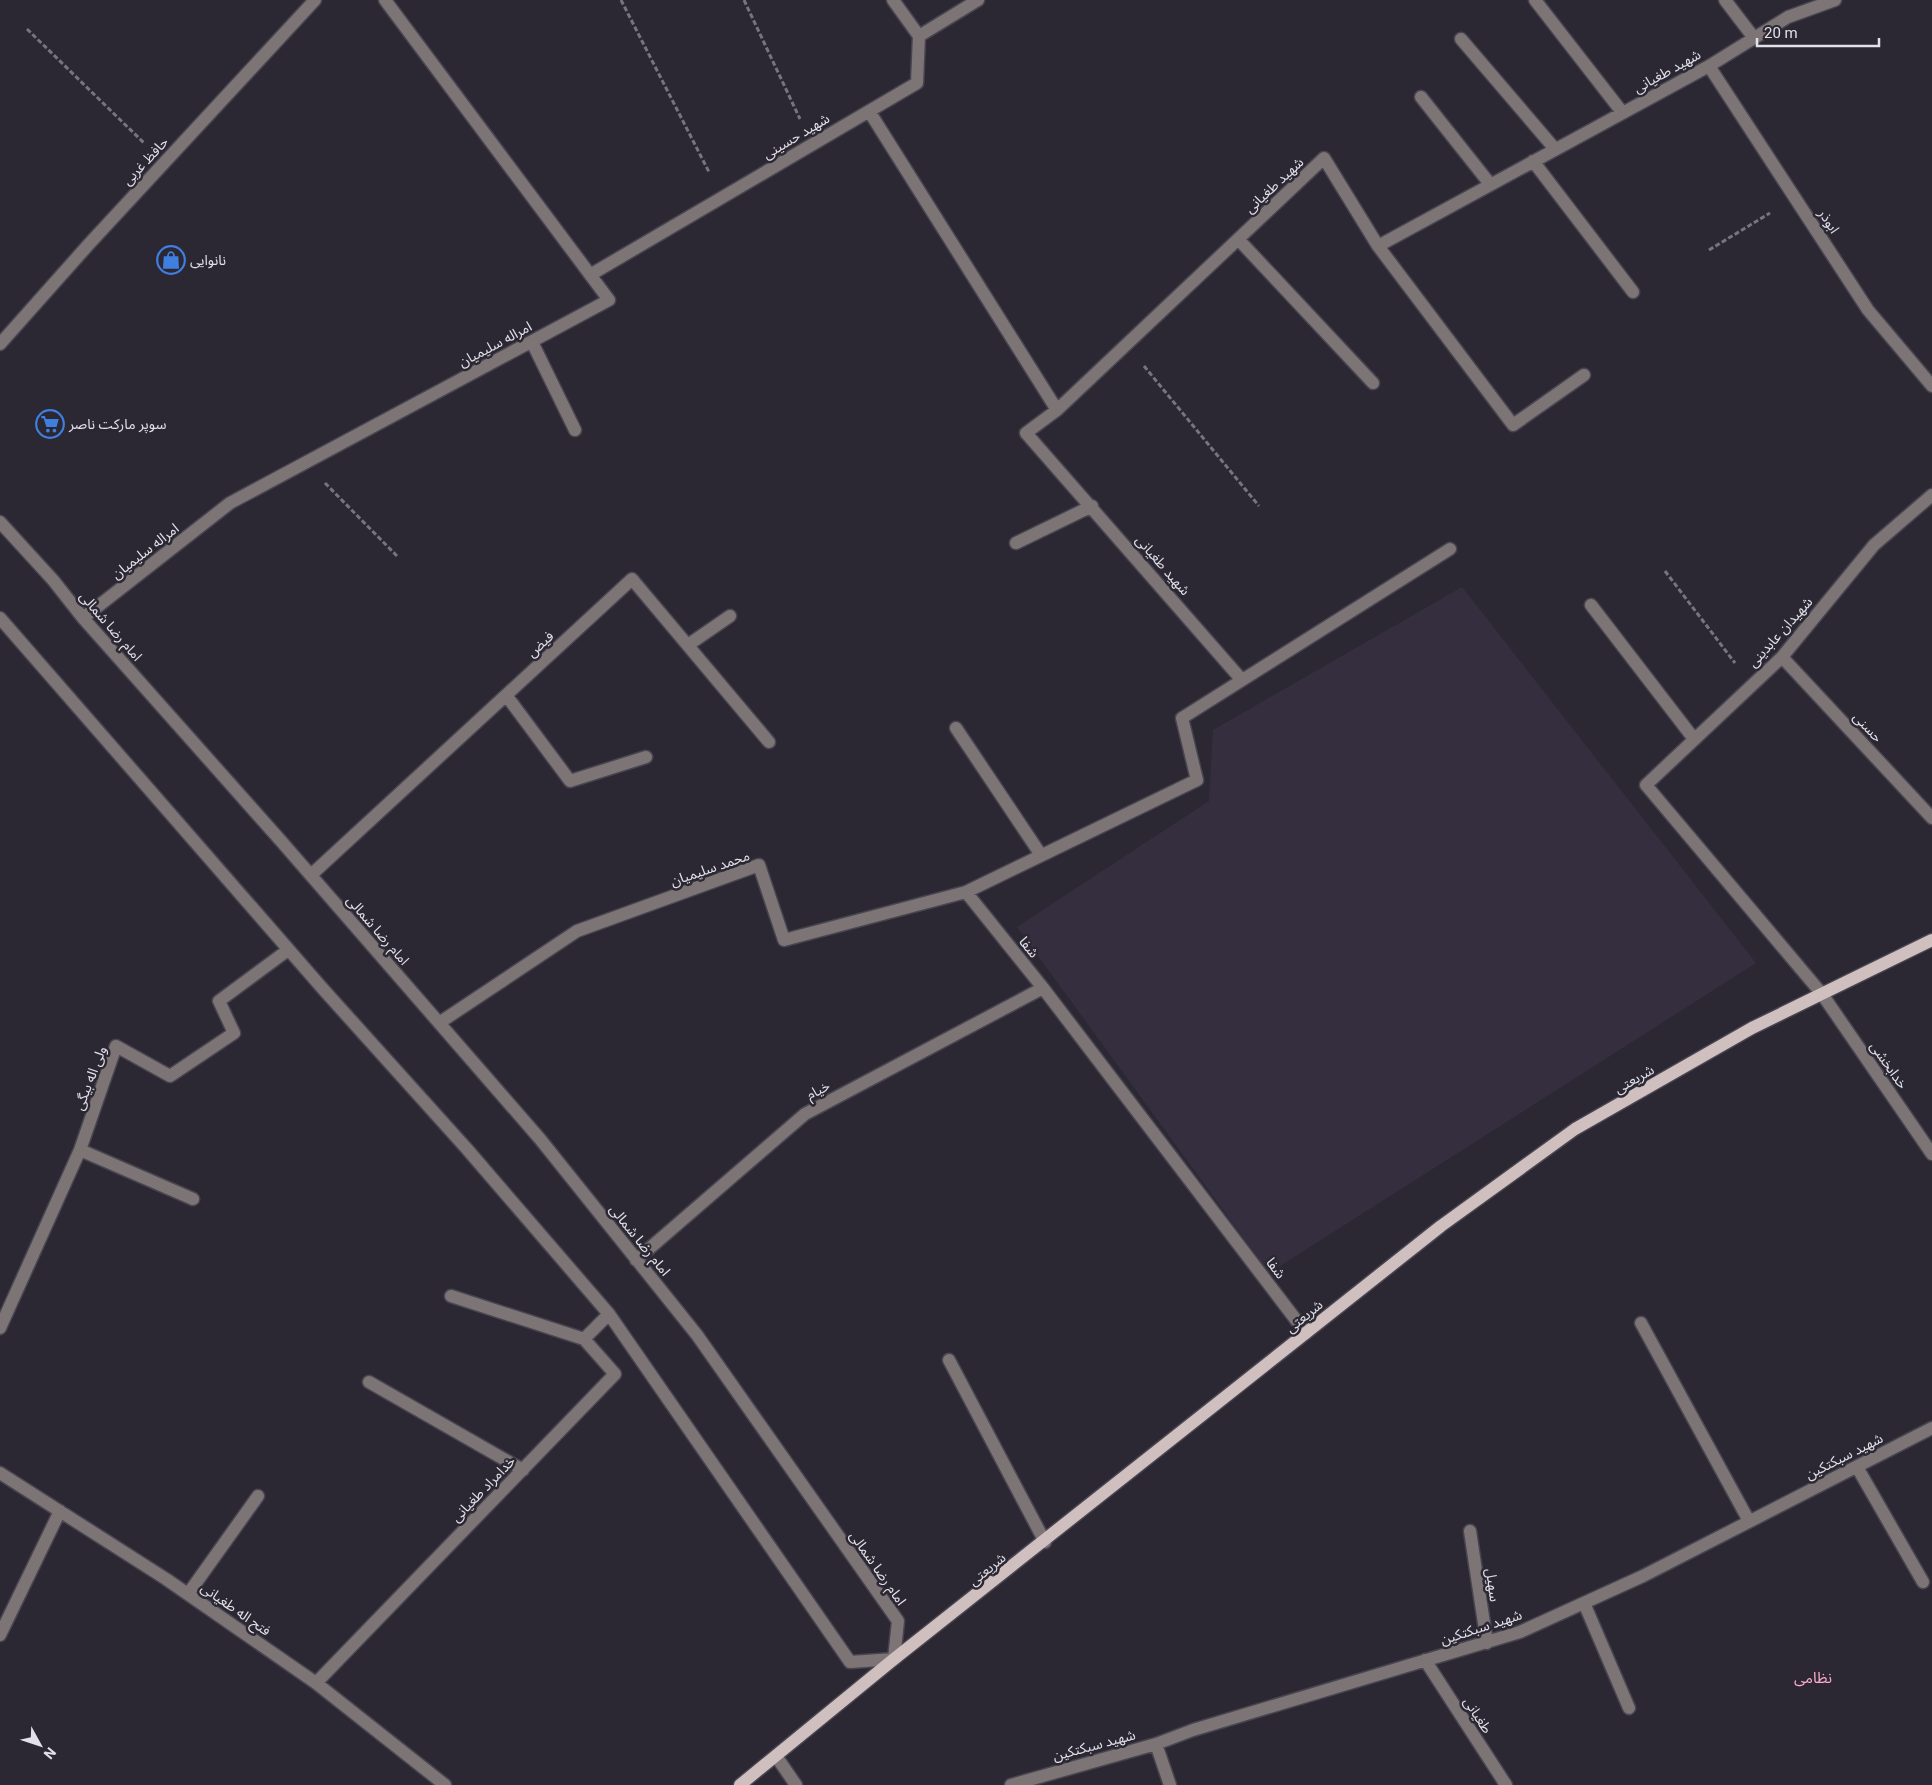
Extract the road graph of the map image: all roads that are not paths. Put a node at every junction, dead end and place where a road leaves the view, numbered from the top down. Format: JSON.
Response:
{"nodes":[{"id":1,"x":315,"y":0,"type":"edge"},
{"id":2,"x":386,"y":0,"type":"edge"},
{"id":3,"x":893,"y":0,"type":"edge"},
{"id":4,"x":978,"y":0,"type":"edge"},
{"id":5,"x":1534,"y":0,"type":"edge"},
{"id":6,"x":1725,"y":0,"type":"edge"},
{"id":7,"x":1835,"y":0,"type":"edge"},
{"id":8,"x":919,"y":36,"type":"junction"},
{"id":9,"x":1754,"y":38,"type":"junction"},
{"id":10,"x":1461,"y":39,"type":"dead end"},
{"id":11,"x":1709,"y":66,"type":"junction"},
{"id":12,"x":1421,"y":97,"type":"dead end"},
{"id":13,"x":869,"y":111,"type":"junction"},
{"id":14,"x":1622,"y":112,"type":"junction"},
{"id":15,"x":1555,"y":149,"type":"junction"},
{"id":16,"x":1533,"y":161,"type":"junction"},
{"id":17,"x":1490,"y":184,"type":"junction"},
{"id":18,"x":1238,"y":239,"type":"junction"},
{"id":19,"x":1378,"y":246,"type":"junction"},
{"id":20,"x":590,"y":275,"type":"junction"},
{"id":21,"x":1632,"y":292,"type":"dead end"},
{"id":22,"x":532,"y":342,"type":"junction"},
{"id":23,"x":0,"y":344,"type":"edge"},
{"id":24,"x":1584,"y":375,"type":"dead end"},
{"id":25,"x":1373,"y":383,"type":"dead end"},
{"id":26,"x":1932,"y":386,"type":"edge"},
{"id":27,"x":1057,"y":410,"type":"junction"},
{"id":28,"x":575,"y":430,"type":"dead end"},
{"id":29,"x":1932,"y":495,"type":"edge"},
{"id":30,"x":1092,"y":506,"type":"junction"},
{"id":31,"x":0,"y":522,"type":"edge"},
{"id":32,"x":1016,"y":542,"type":"dead end"},
{"id":33,"x":1450,"y":548,"type":"dead end"},
{"id":34,"x":1591,"y":605,"type":"dead end"},
{"id":35,"x":730,"y":616,"type":"dead end"},
{"id":36,"x":0,"y":618,"type":"edge"},
{"id":37,"x":83,"y":618,"type":"junction"},
{"id":38,"x":688,"y":645,"type":"junction"},
{"id":39,"x":1782,"y":657,"type":"junction"},
{"id":40,"x":1241,"y":679,"type":"junction"},
{"id":41,"x":506,"y":695,"type":"junction"},
{"id":42,"x":956,"y":728,"type":"dead end"},
{"id":43,"x":1694,"y":739,"type":"junction"},
{"id":44,"x":768,"y":742,"type":"dead end"},
{"id":45,"x":646,"y":757,"type":"dead end"},
{"id":46,"x":1646,"y":785,"type":"joint"},
{"id":47,"x":1932,"y":818,"type":"edge"},
{"id":48,"x":1041,"y":855,"type":"junction"},
{"id":49,"x":311,"y":875,"type":"junction"},
{"id":50,"x":966,"y":892,"type":"junction"},
{"id":51,"x":1932,"y":940,"type":"edge"},
{"id":52,"x":288,"y":950,"type":"junction"},
{"id":53,"x":1043,"y":988,"type":"junction"},
{"id":54,"x":1822,"y":994,"type":"junction"},
{"id":55,"x":439,"y":1023,"type":"junction"},
{"id":56,"x":80,"y":1150,"type":"junction"},
{"id":57,"x":1932,"y":1154,"type":"edge"},
{"id":58,"x":193,"y":1199,"type":"dead end"},
{"id":59,"x":636,"y":1260,"type":"junction"},
{"id":60,"x":451,"y":1296,"type":"dead end"},
{"id":61,"x":609,"y":1314,"type":"junction"},
{"id":62,"x":1641,"y":1323,"type":"dead end"},
{"id":63,"x":0,"y":1328,"type":"edge"},
{"id":64,"x":1306,"y":1333,"type":"junction"},
{"id":65,"x":584,"y":1339,"type":"junction"},
{"id":66,"x":949,"y":1360,"type":"dead end"},
{"id":67,"x":369,"y":1382,"type":"dead end"},
{"id":68,"x":1932,"y":1428,"type":"edge"},
{"id":69,"x":1857,"y":1466,"type":"junction"},
{"id":70,"x":522,"y":1470,"type":"junction"},
{"id":71,"x":0,"y":1473,"type":"edge"},
{"id":72,"x":258,"y":1496,"type":"dead end"},
{"id":73,"x":60,"y":1511,"type":"junction"},
{"id":74,"x":1749,"y":1521,"type":"junction"},
{"id":75,"x":1470,"y":1531,"type":"dead end"},
{"id":76,"x":1045,"y":1542,"type":"junction"},
{"id":77,"x":1923,"y":1582,"type":"dead end"},
{"id":78,"x":188,"y":1594,"type":"junction"},
{"id":79,"x":1584,"y":1603,"type":"junction"},
{"id":80,"x":0,"y":1635,"type":"edge"},
{"id":81,"x":1486,"y":1643,"type":"junction"},
{"id":82,"x":894,"y":1659,"type":"junction"},
{"id":83,"x":1425,"y":1660,"type":"junction"},
{"id":84,"x":316,"y":1683,"type":"junction"},
{"id":85,"x":1629,"y":1708,"type":"dead end"},
{"id":86,"x":1156,"y":1744,"type":"junction"},
{"id":87,"x":776,"y":1756,"type":"junction"},
{"id":88,"x":445,"y":1785,"type":"edge"},
{"id":89,"x":740,"y":1785,"type":"edge"},
{"id":90,"x":796,"y":1785,"type":"edge"},
{"id":91,"x":1011,"y":1785,"type":"edge"},
{"id":92,"x":1170,"y":1785,"type":"edge"},
{"id":93,"x":1506,"y":1785,"type":"edge"}],
"edges":[{"from":1,"to":23,"type":"street","name":"حافظ غربی"},
{"from":2,"to":20,"type":"street","name":"امراله سلیمیان"},
{"from":3,"to":8,"type":"street"},
{"from":4,"to":8,"type":"street"},
{"from":5,"to":14,"type":"street"},
{"from":6,"to":9,"type":"street"},
{"from":7,"to":9,"type":"street","name":"شهید طغیانی"},
{"from":8,"to":13,"type":"street","name":"شهید حسینی"},
{"from":9,"to":11,"type":"street","name":"شهید طغیانی"},
{"from":10,"to":15,"type":"street"},
{"from":11,"to":14,"type":"street","name":"شهید طغیانی"},
{"from":11,"to":26,"type":"street","name":"ابوذر"},
{"from":12,"to":17,"type":"street"},
{"from":13,"to":20,"type":"street","name":"شهید حسینی"},
{"from":13,"to":27,"type":"street"},
{"from":14,"to":15,"type":"street","name":"شهید طغیانی"},
{"from":15,"to":16,"type":"street","name":"شهید طغیانی"},
{"from":16,"to":17,"type":"street","name":"شهید طغیانی"},
{"from":16,"to":21,"type":"street"},
{"from":17,"to":19,"type":"street","name":"شهید طغیانی"},
{"from":18,"to":19,"type":"street","name":"شهید طغیانی"},
{"from":18,"to":25,"type":"street"},
{"from":18,"to":27,"type":"street","name":"شهید طغیانی"},
{"from":19,"to":24,"type":"street"},
{"from":20,"to":22,"type":"street","name":"امراله سلیمیان"},
{"from":22,"to":28,"type":"street"},
{"from":22,"to":37,"type":"street","name":"امراله سلیمیان"},
{"from":27,"to":30,"type":"street","name":"شهید طغیانی"},
{"from":29,"to":39,"type":"street","name":"شهیدان عابدینی"},
{"from":30,"to":32,"type":"street"},
{"from":30,"to":40,"type":"street","name":"شهید طغیانی"},
{"from":31,"to":37,"type":"street","name":"امام رضا شمالی"},
{"from":33,"to":40,"type":"street"},
{"from":34,"to":43,"type":"street"},
{"from":35,"to":38,"type":"street"},
{"from":36,"to":52,"type":"street"},
{"from":37,"to":49,"type":"street","name":"امام رضا شمالی"},
{"from":38,"to":41,"type":"street","name":"فیض"},
{"from":38,"to":44,"type":"street","name":"فیض"},
{"from":39,"to":43,"type":"street","name":"شهیدان عابدینی"},
{"from":39,"to":47,"type":"street","name":"حسنی"},
{"from":40,"to":48,"type":"street"},
{"from":41,"to":45,"type":"street"},
{"from":41,"to":49,"type":"street","name":"فیض"},
{"from":42,"to":48,"type":"street"},
{"from":43,"to":46,"type":"street","name":"شهیدان عابدینی"},
{"from":46,"to":54,"type":"street","name":"خدابخشی"},
{"from":48,"to":50,"type":"street"},
{"from":49,"to":55,"type":"street","name":"امام رضا شمالی"},
{"from":50,"to":53,"type":"street","name":"شفا"},
{"from":50,"to":55,"type":"street","name":"محمد سلیمیان"},
{"from":51,"to":54,"type":"main road","name":"شریعتی"},
{"from":52,"to":56,"type":"street","name":"ولی اله بیگی"},
{"from":52,"to":61,"type":"street"},
{"from":53,"to":59,"type":"street","name":"خیام"},
{"from":53,"to":64,"type":"street","name":"شفا"},
{"from":54,"to":57,"type":"street","name":"خدابخشی"},
{"from":54,"to":64,"type":"main road","name":"شریعتی"},
{"from":55,"to":59,"type":"street","name":"امام رضا شمالی"},
{"from":56,"to":58,"type":"street"},
{"from":56,"to":63,"type":"street","name":"ولی اله بیگی"},
{"from":59,"to":82,"type":"street","name":"امام رضا شمالی"},
{"from":60,"to":65,"type":"street"},
{"from":61,"to":65,"type":"street"},
{"from":61,"to":82,"type":"street"},
{"from":62,"to":74,"type":"street"},
{"from":64,"to":76,"type":"main road","name":"شریعتی"},
{"from":65,"to":70,"type":"street","name":"خدامراد طغیانی"},
{"from":66,"to":76,"type":"street"},
{"from":67,"to":70,"type":"street"},
{"from":68,"to":69,"type":"street","name":"شهید سبکتکین"},
{"from":69,"to":74,"type":"street","name":"شهید سبکتکین"},
{"from":69,"to":77,"type":"street"},
{"from":70,"to":84,"type":"street","name":"خدامراد طغیانی"},
{"from":71,"to":73,"type":"street","name":"فتح اله طغیانی"},
{"from":72,"to":78,"type":"street"},
{"from":73,"to":78,"type":"street","name":"فتح اله طغیانی"},
{"from":73,"to":80,"type":"street"},
{"from":74,"to":79,"type":"street","name":"شهید سبکتکین"},
{"from":75,"to":81,"type":"street","name":"سهیل"},
{"from":76,"to":82,"type":"main road","name":"شریعتی"},
{"from":78,"to":84,"type":"street","name":"فتح اله طغیانی"},
{"from":79,"to":81,"type":"street","name":"شهید سبکتکین"},
{"from":79,"to":85,"type":"street"},
{"from":81,"to":83,"type":"street","name":"شهید سبکتکین"},
{"from":82,"to":87,"type":"main road","name":"شریعتی"},
{"from":83,"to":86,"type":"street","name":"شهید سبکتکین"},
{"from":83,"to":93,"type":"street","name":"طغیانی"},
{"from":84,"to":88,"type":"street","name":"فتح اله طغیانی"},
{"from":86,"to":91,"type":"street","name":"شهید سبکتکین"},
{"from":86,"to":92,"type":"street"},
{"from":87,"to":89,"type":"main road","name":"شریعتی"},
{"from":87,"to":90,"type":"street"}]}
